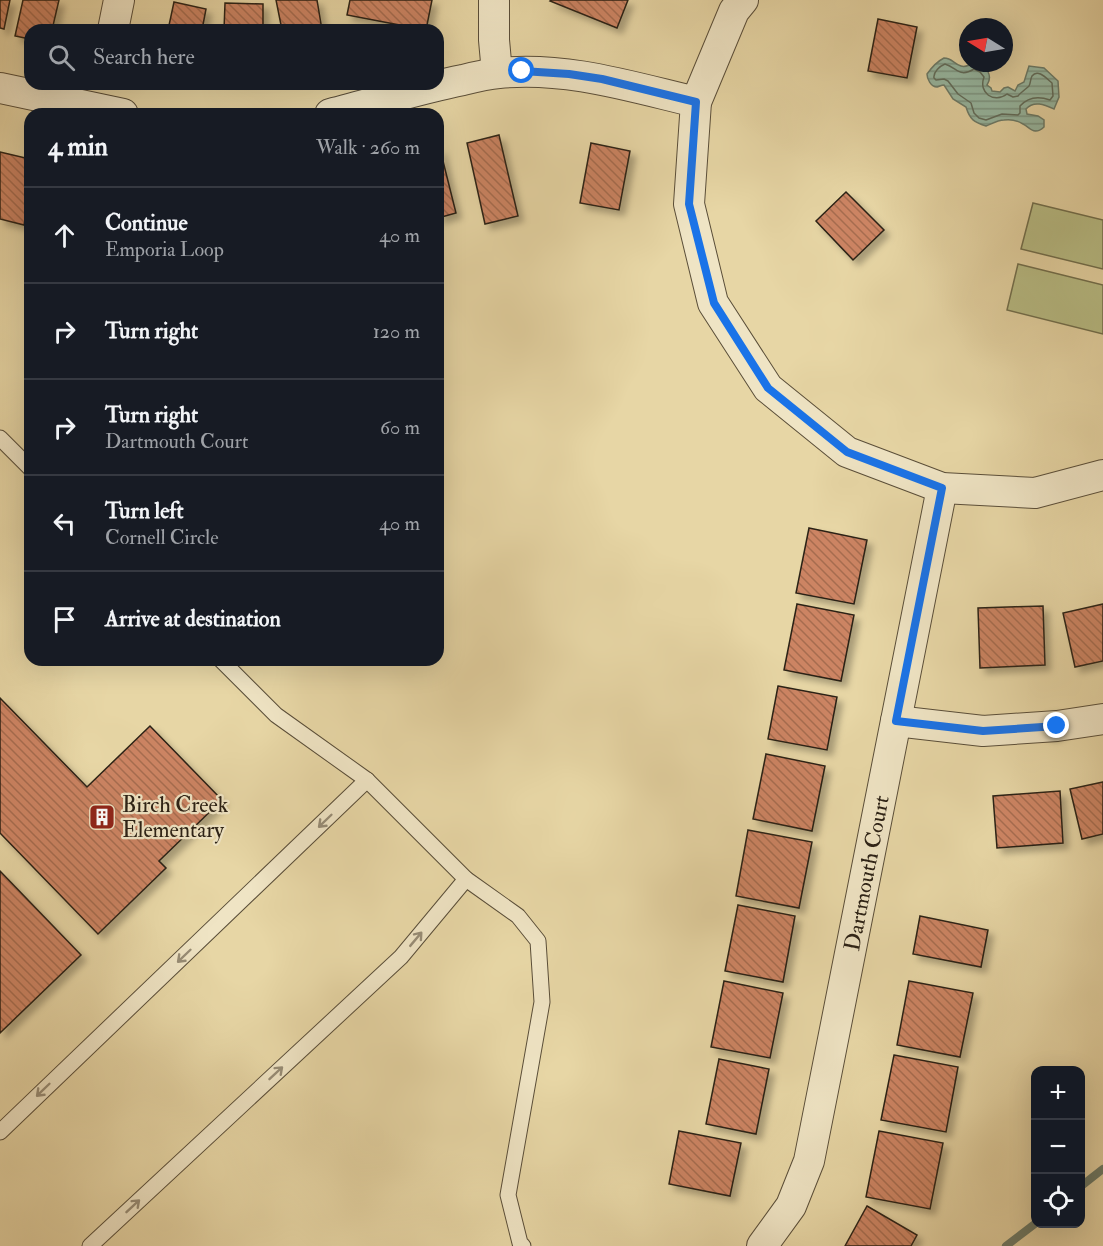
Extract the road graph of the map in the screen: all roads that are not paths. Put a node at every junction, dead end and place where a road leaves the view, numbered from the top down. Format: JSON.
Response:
{"nodes":[{"id":1,"x":119,"y":0,"type":"edge"},
{"id":2,"x":494,"y":0,"type":"edge"},
{"id":3,"x":743,"y":0,"type":"edge"},
{"id":4,"x":114,"y":24,"type":"edge"},
{"id":5,"x":497,"y":73,"type":"junction"},
{"id":6,"x":444,"y":84,"type":"edge"},
{"id":7,"x":0,"y":88,"type":"edge"},
{"id":8,"x":417,"y":90,"type":"edge"},
{"id":9,"x":107,"y":102,"type":"edge"},
{"id":10,"x":696,"y":102,"type":"junction"},
{"id":11,"x":352,"y":108,"type":"edge"},
{"id":12,"x":0,"y":438,"type":"edge"},
{"id":13,"x":24,"y":462,"type":"edge"},
{"id":14,"x":1103,"y":475,"type":"edge"},
{"id":15,"x":942,"y":488,"type":"junction"},
{"id":16,"x":227,"y":666,"type":"edge"},
{"id":17,"x":1103,"y":719,"type":"edge"},
{"id":18,"x":896,"y":721,"type":"junction"},
{"id":19,"x":367,"y":780,"type":"junction"},
{"id":20,"x":466,"y":879,"type":"junction"},
{"id":21,"x":0,"y":1132,"type":"edge"},
{"id":22,"x":90,"y":1246,"type":"edge"},
{"id":23,"x":523,"y":1246,"type":"edge"},
{"id":24,"x":762,"y":1246,"type":"edge"}],
"edges":[{"from":1,"to":4,"type":"street"},
{"from":2,"to":5,"type":"street"},
{"from":3,"to":10,"type":"street"},
{"from":5,"to":6,"type":"street"},
{"from":5,"to":10,"type":"street"},
{"from":7,"to":9,"type":"street"},
{"from":8,"to":11,"type":"street"},
{"from":10,"to":15,"type":"street"},
{"from":12,"to":13,"type":"lane"},
{"from":14,"to":15,"type":"street"},
{"from":15,"to":18,"type":"street","name":"Dartmouth Court"},
{"from":16,"to":19,"type":"lane"},
{"from":17,"to":18,"type":"street"},
{"from":18,"to":24,"type":"street","name":"Dartmouth Court"},
{"from":19,"to":20,"type":"lane"},
{"from":19,"to":21,"type":"lane","one_way":true},
{"from":22,"to":20,"type":"lane","one_way":true},
{"from":20,"to":23,"type":"lane"}]}
